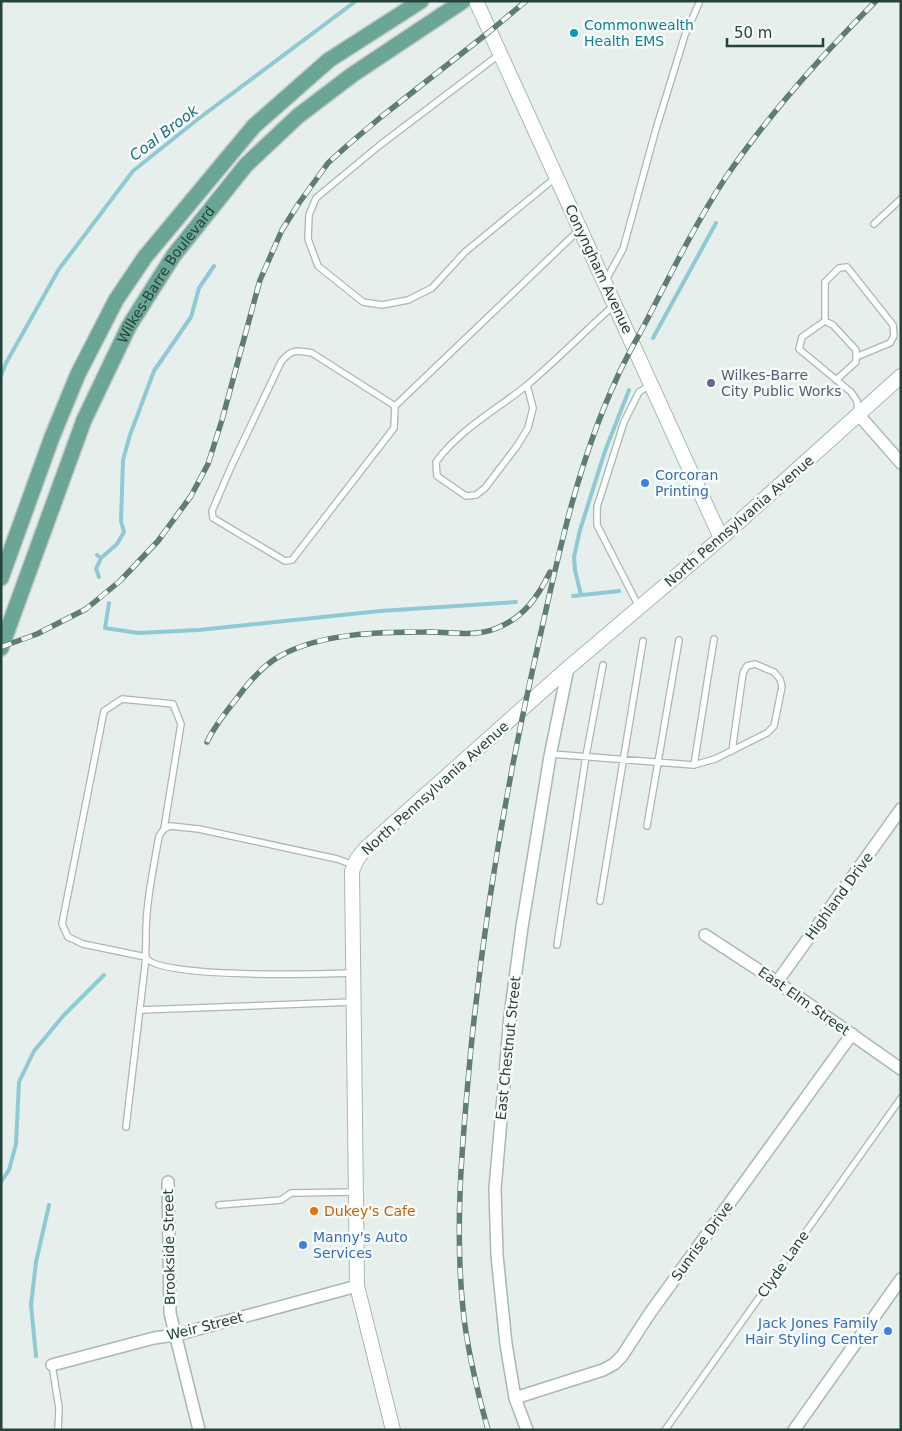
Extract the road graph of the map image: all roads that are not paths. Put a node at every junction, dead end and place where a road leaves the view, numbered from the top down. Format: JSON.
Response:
{"nodes":[{"id":1,"x":421,"y":1,"type":"edge"},
{"id":2,"x":463,"y":1,"type":"edge"},
{"id":3,"x":476,"y":1,"type":"edge"},
{"id":4,"x":700,"y":1,"type":"edge"},
{"id":5,"x":500,"y":54,"type":"junction"},
{"id":6,"x":556,"y":177,"type":"junction"},
{"id":7,"x":901,"y":199,"type":"edge"},
{"id":8,"x":874,"y":224,"type":"dead end"},
{"id":9,"x":580,"y":229,"type":"junction"},
{"id":10,"x":605,"y":283,"type":"junction"},
{"id":11,"x":615,"y":304,"type":"junction"},
{"id":12,"x":824,"y":321,"type":"junction"},
{"id":13,"x":856,"y":357,"type":"junction"},
{"id":14,"x":901,"y":376,"type":"edge"},
{"id":15,"x":836,"y":380,"type":"junction"},
{"id":16,"x":652,"y":384,"type":"junction"},
{"id":17,"x":526,"y":385,"type":"junction"},
{"id":18,"x":394,"y":406,"type":"junction"},
{"id":19,"x":858,"y":414,"type":"junction"},
{"id":20,"x":901,"y":463,"type":"edge"},
{"id":21,"x":721,"y":538,"type":"junction"},
{"id":22,"x":1,"y":578,"type":"edge"},
{"id":23,"x":640,"y":608,"type":"junction"},
{"id":24,"x":714,"y":639,"type":"dead end"},
{"id":25,"x":679,"y":640,"type":"dead end"},
{"id":26,"x":643,"y":641,"type":"dead end"},
{"id":27,"x":1,"y":648,"type":"edge"},
{"id":28,"x":603,"y":665,"type":"dead end"},
{"id":29,"x":568,"y":668,"type":"junction"},
{"id":30,"x":732,"y":751,"type":"junction"},
{"id":31,"x":550,"y":754,"type":"junction"},
{"id":32,"x":586,"y":756,"type":"junction"},
{"id":33,"x":623,"y":759,"type":"junction"},
{"id":34,"x":658,"y":762,"type":"junction"},
{"id":35,"x":694,"y":765,"type":"junction"},
{"id":36,"x":901,"y":810,"type":"edge"},
{"id":37,"x":647,"y":826,"type":"dead end"},
{"id":38,"x":164,"y":829,"type":"junction"},
{"id":39,"x":354,"y":865,"type":"junction"},
{"id":40,"x":600,"y":902,"type":"dead end"},
{"id":41,"x":706,"y":935,"type":"dead end"},
{"id":42,"x":557,"y":944,"type":"dead end"},
{"id":43,"x":146,"y":957,"type":"junction"},
{"id":44,"x":353,"y":973,"type":"junction"},
{"id":45,"x":777,"y":982,"type":"junction"},
{"id":46,"x":353,"y":1002,"type":"junction"},
{"id":47,"x":140,"y":1010,"type":"junction"},
{"id":48,"x":852,"y":1034,"type":"junction"},
{"id":49,"x":901,"y":1069,"type":"edge"},
{"id":50,"x":901,"y":1098,"type":"edge"},
{"id":51,"x":126,"y":1127,"type":"dead end"},
{"id":52,"x":168,"y":1182,"type":"dead end"},
{"id":53,"x":355,"y":1192,"type":"junction"},
{"id":54,"x":219,"y":1205,"type":"dead end"},
{"id":55,"x":901,"y":1278,"type":"edge"},
{"id":56,"x":356,"y":1286,"type":"junction"},
{"id":57,"x":176,"y":1335,"type":"junction"},
{"id":58,"x":52,"y":1365,"type":"joint"},
{"id":59,"x":515,"y":1398,"type":"junction"},
{"id":60,"x":58,"y":1430,"type":"edge"},
{"id":61,"x":199,"y":1430,"type":"edge"},
{"id":62,"x":393,"y":1430,"type":"edge"},
{"id":63,"x":526,"y":1430,"type":"edge"},
{"id":64,"x":665,"y":1430,"type":"edge"},
{"id":65,"x":794,"y":1430,"type":"edge"}],
"edges":[{"from":1,"to":22,"type":"main road","name":"Wilkes-Barre Boulevard"},
{"from":2,"to":27,"type":"main road","name":"Wilkes-Barre Boulevard"},
{"from":3,"to":5,"type":"street","name":"Conyngham Avenue"},
{"from":4,"to":10,"type":"lane"},
{"from":5,"to":6,"type":"street","name":"Conyngham Avenue"},
{"from":5,"to":6,"type":"lane"},
{"from":6,"to":9,"type":"street","name":"Conyngham Avenue"},
{"from":7,"to":8,"type":"lane"},
{"from":9,"to":10,"type":"street","name":"Conyngham Avenue"},
{"from":9,"to":18,"type":"lane"},
{"from":10,"to":11,"type":"street","name":"Conyngham Avenue"},
{"from":11,"to":16,"type":"street","name":"Conyngham Avenue"},
{"from":11,"to":17,"type":"lane"},
{"from":12,"to":13,"type":"lane"},
{"from":12,"to":13,"type":"lane"},
{"from":12,"to":15,"type":"lane"},
{"from":13,"to":15,"type":"lane"},
{"from":14,"to":19,"type":"street","name":"North Pennsylvania Avenue"},
{"from":15,"to":19,"type":"lane"},
{"from":16,"to":21,"type":"street","name":"Conyngham Avenue"},
{"from":16,"to":23,"type":"lane"},
{"from":17,"to":17,"type":"lane"},
{"from":18,"to":18,"type":"lane"},
{"from":19,"to":20,"type":"street"},
{"from":19,"to":21,"type":"street","name":"North Pennsylvania Avenue"},
{"from":21,"to":23,"type":"street","name":"North Pennsylvania Avenue"},
{"from":23,"to":29,"type":"street","name":"North Pennsylvania Avenue"},
{"from":24,"to":35,"type":"lane"},
{"from":25,"to":34,"type":"lane"},
{"from":26,"to":33,"type":"lane"},
{"from":28,"to":32,"type":"lane"},
{"from":29,"to":31,"type":"street","name":"East Chestnut Street"},
{"from":29,"to":39,"type":"street","name":"North Pennsylvania Avenue"},
{"from":30,"to":30,"type":"lane"},
{"from":30,"to":35,"type":"lane"},
{"from":31,"to":32,"type":"lane"},
{"from":31,"to":59,"type":"street","name":"East Chestnut Street"},
{"from":32,"to":33,"type":"lane"},
{"from":32,"to":42,"type":"lane"},
{"from":33,"to":34,"type":"lane"},
{"from":33,"to":40,"type":"lane"},
{"from":34,"to":35,"type":"lane"},
{"from":34,"to":37,"type":"lane"},
{"from":36,"to":45,"type":"street","name":"Highland Drive"},
{"from":38,"to":39,"type":"lane"},
{"from":38,"to":43,"type":"lane"},
{"from":38,"to":43,"type":"lane"},
{"from":39,"to":44,"type":"street","name":"North Pennsylvania Avenue"},
{"from":41,"to":45,"type":"street","name":"East Elm Street"},
{"from":43,"to":44,"type":"lane"},
{"from":43,"to":47,"type":"lane"},
{"from":44,"to":46,"type":"street","name":"North Pennsylvania Avenue"},
{"from":45,"to":48,"type":"street","name":"East Elm Street"},
{"from":46,"to":47,"type":"lane"},
{"from":46,"to":53,"type":"street","name":"North Pennsylvania Avenue"},
{"from":47,"to":51,"type":"lane"},
{"from":48,"to":49,"type":"street","name":"East Elm Street"},
{"from":48,"to":59,"type":"street","name":"Sunrise Drive"},
{"from":50,"to":64,"type":"lane","name":"Clyde Lane"},
{"from":52,"to":57,"type":"street","name":"Brookside Street"},
{"from":53,"to":54,"type":"lane"},
{"from":53,"to":56,"type":"street","name":"North Pennsylvania Avenue"},
{"from":55,"to":65,"type":"street"},
{"from":56,"to":57,"type":"street","name":"Weir Street"},
{"from":56,"to":62,"type":"street","name":"North Pennsylvania Avenue"},
{"from":57,"to":58,"type":"street","name":"Weir Street"},
{"from":57,"to":61,"type":"street","name":"Brookside Street"},
{"from":58,"to":60,"type":"lane"},
{"from":59,"to":63,"type":"street","name":"East Chestnut Street"}]}
